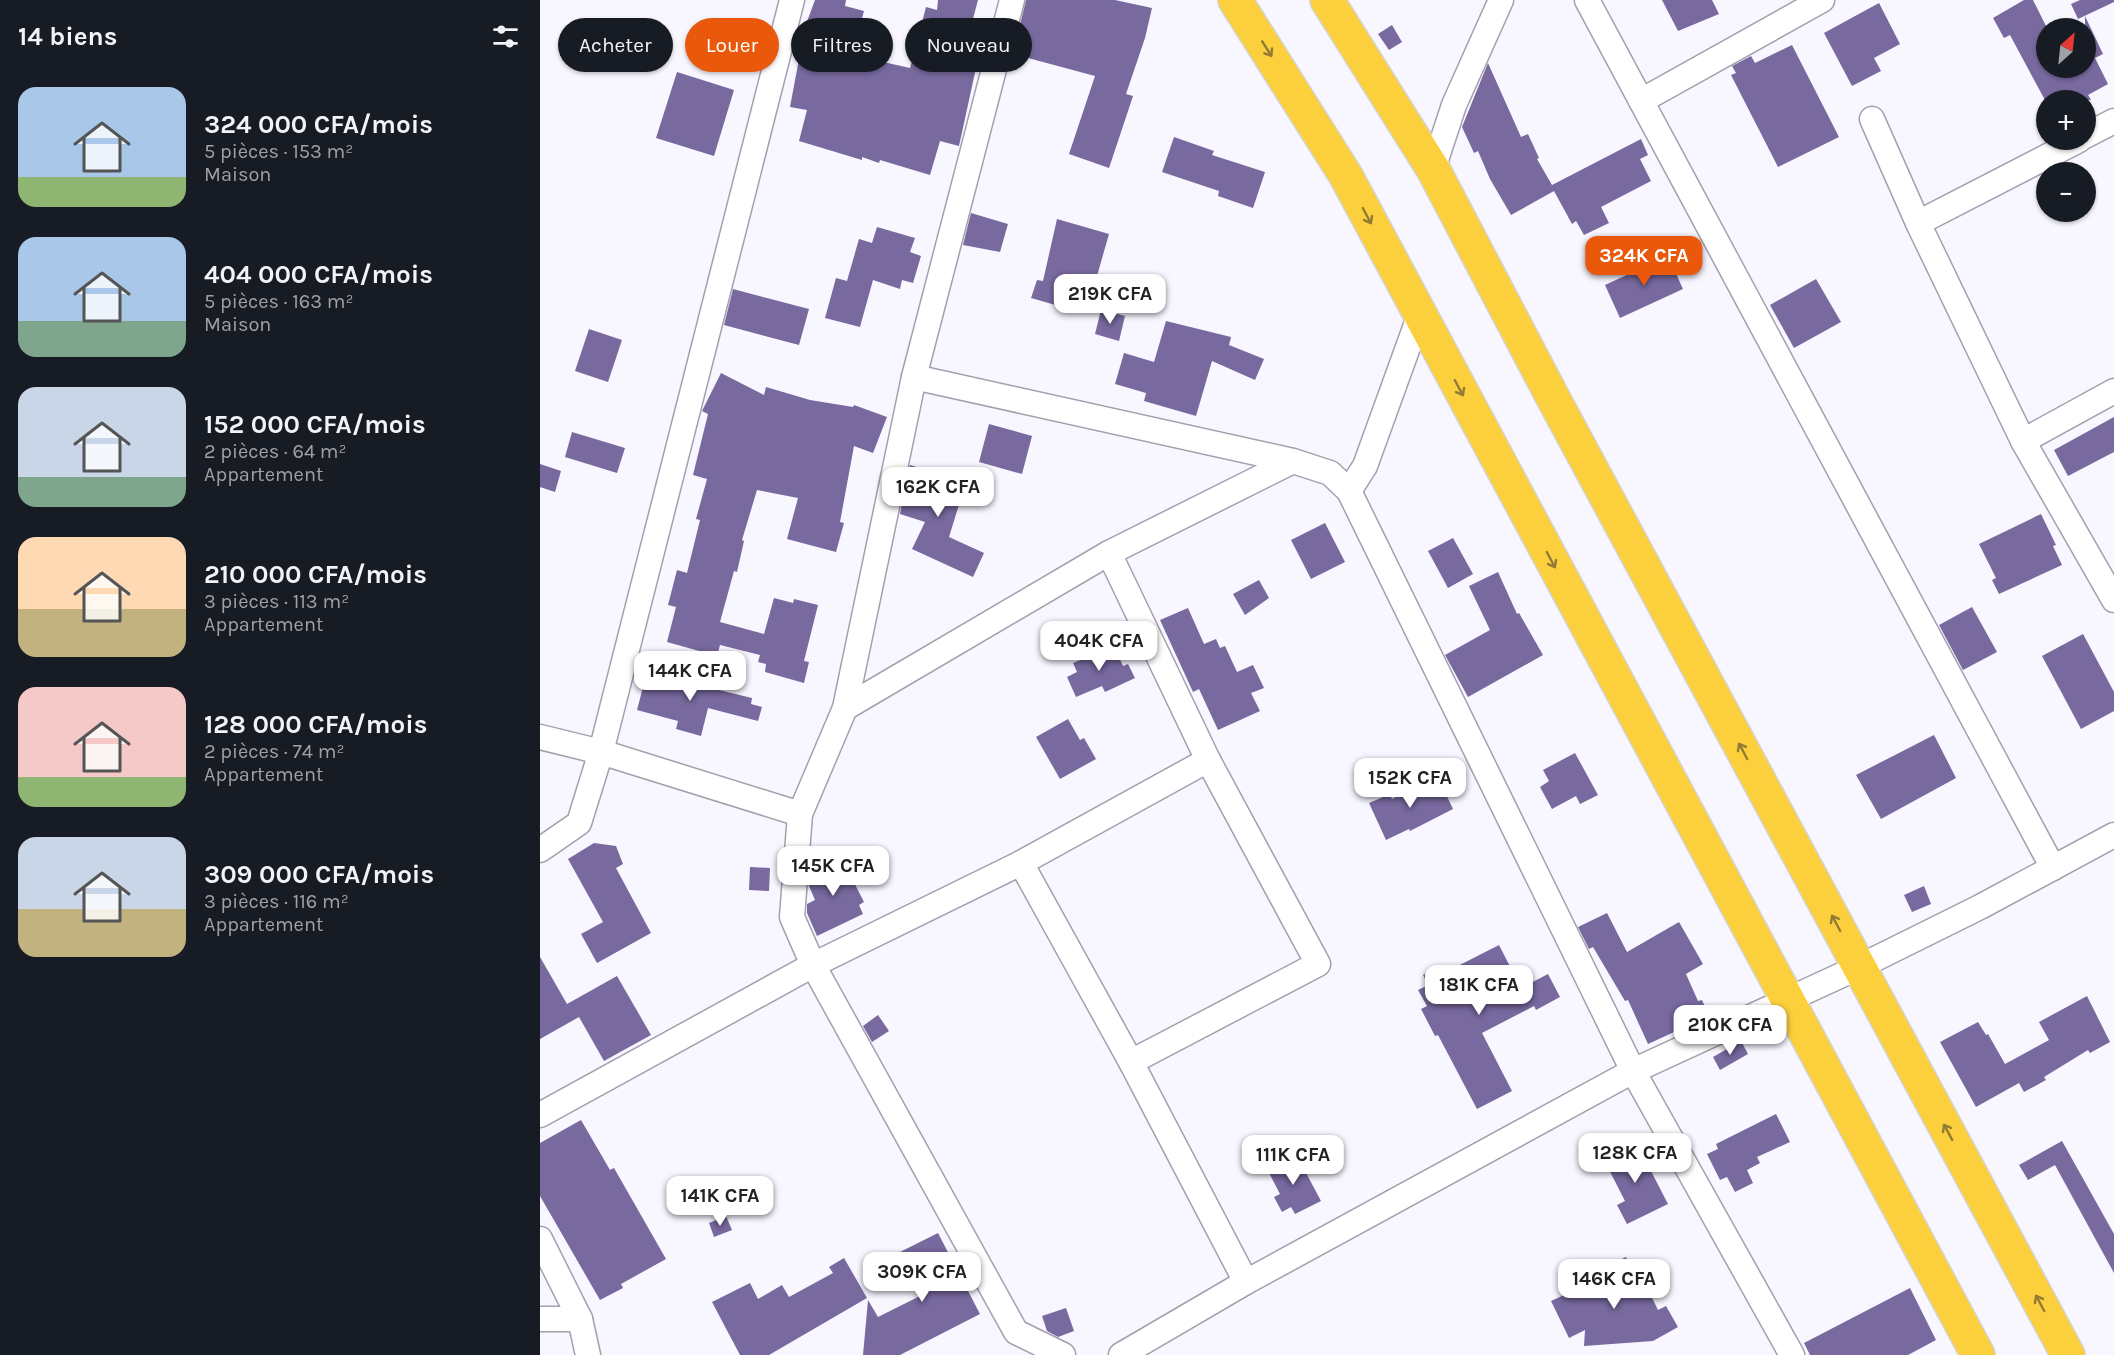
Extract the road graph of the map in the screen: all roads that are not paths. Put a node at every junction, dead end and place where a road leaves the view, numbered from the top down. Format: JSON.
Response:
{"nodes":[{"id":1,"x":792,"y":0,"type":"edge"},
{"id":2,"x":1012,"y":0,"type":"edge"},
{"id":3,"x":1235,"y":0,"type":"edge"},
{"id":4,"x":1327,"y":0,"type":"edge"},
{"id":5,"x":1501,"y":0,"type":"edge"},
{"id":6,"x":1587,"y":0,"type":"edge"},
{"id":7,"x":1822,"y":0,"type":"edge"},
{"id":8,"x":1641,"y":101,"type":"junction"},
{"id":9,"x":1872,"y":119,"type":"dead end"},
{"id":10,"x":2114,"y":121,"type":"edge"},
{"id":11,"x":2096,"y":130,"type":"edge"},
{"id":12,"x":2060,"y":150,"type":"edge"},
{"id":13,"x":1433,"y":169,"type":"junction"},
{"id":14,"x":1918,"y":223,"type":"junction"},
{"id":15,"x":1420,"y":314,"type":"junction"},
{"id":16,"x":914,"y":377,"type":"junction"},
{"id":17,"x":2114,"y":391,"type":"edge"},
{"id":18,"x":2023,"y":441,"type":"junction"},
{"id":19,"x":1293,"y":461,"type":"junction"},
{"id":20,"x":1350,"y":491,"type":"junction"},
{"id":21,"x":1109,"y":553,"type":"junction"},
{"id":22,"x":2114,"y":600,"type":"edge"},
{"id":23,"x":845,"y":708,"type":"junction"},
{"id":24,"x":540,"y":737,"type":"edge"},
{"id":25,"x":601,"y":752,"type":"junction"},
{"id":26,"x":1208,"y":760,"type":"junction"},
{"id":27,"x":800,"y":814,"type":"junction"},
{"id":28,"x":2114,"y":835,"type":"edge"},
{"id":29,"x":540,"y":850,"type":"edge"},
{"id":30,"x":1021,"y":863,"type":"junction"},
{"id":31,"x":2053,"y":868,"type":"junction"},
{"id":32,"x":813,"y":965,"type":"junction"},
{"id":33,"x":1859,"y":967,"type":"junction"},
{"id":34,"x":1787,"y":1002,"type":"junction"},
{"id":35,"x":1131,"y":1062,"type":"junction"},
{"id":36,"x":1633,"y":1071,"type":"junction"},
{"id":37,"x":540,"y":1115,"type":"edge"},
{"id":38,"x":540,"y":1239,"type":"edge"},
{"id":39,"x":1246,"y":1282,"type":"junction"},
{"id":40,"x":540,"y":1319,"type":"edge"},
{"id":41,"x":580,"y":1319,"type":"junction"},
{"id":42,"x":588,"y":1355,"type":"edge"},
{"id":43,"x":1063,"y":1355,"type":"edge"},
{"id":44,"x":1121,"y":1355,"type":"edge"},
{"id":45,"x":1792,"y":1355,"type":"edge"},
{"id":46,"x":1977,"y":1355,"type":"edge"},
{"id":47,"x":2068,"y":1355,"type":"edge"}],
"edges":[{"from":1,"to":25,"type":"street"},
{"from":2,"to":16,"type":"street"},
{"from":3,"to":15,"type":"highway","one_way":true},
{"from":4,"to":13,"type":"highway"},
{"from":5,"to":13,"type":"street"},
{"from":6,"to":8,"type":"street"},
{"from":7,"to":8,"type":"street"},
{"from":8,"to":31,"type":"street"},
{"from":9,"to":14,"type":"street"},
{"from":10,"to":11,"type":"street"},
{"from":12,"to":14,"type":"street"},
{"from":33,"to":13,"type":"highway","one_way":true},
{"from":14,"to":18,"type":"street"},
{"from":15,"to":20,"type":"street"},
{"from":15,"to":34,"type":"highway","one_way":true},
{"from":16,"to":19,"type":"street"},
{"from":16,"to":23,"type":"street"},
{"from":17,"to":18,"type":"street"},
{"from":18,"to":22,"type":"street"},
{"from":19,"to":20,"type":"street"},
{"from":19,"to":21,"type":"street"},
{"from":20,"to":36,"type":"street"},
{"from":21,"to":23,"type":"street"},
{"from":21,"to":26,"type":"street"},
{"from":23,"to":27,"type":"street"},
{"from":24,"to":25,"type":"street"},
{"from":25,"to":27,"type":"street"},
{"from":25,"to":29,"type":"street"},
{"from":26,"to":30,"type":"street"},
{"from":26,"to":35,"type":"street"},
{"from":27,"to":32,"type":"street"},
{"from":28,"to":31,"type":"street"},
{"from":30,"to":32,"type":"street"},
{"from":30,"to":35,"type":"street"},
{"from":31,"to":33,"type":"street"},
{"from":32,"to":37,"type":"street"},
{"from":32,"to":43,"type":"street"},
{"from":33,"to":34,"type":"street"},
{"from":47,"to":33,"type":"highway","one_way":true},
{"from":34,"to":36,"type":"street"},
{"from":34,"to":46,"type":"highway"},
{"from":35,"to":39,"type":"street"},
{"from":36,"to":39,"type":"street"},
{"from":36,"to":45,"type":"street"},
{"from":38,"to":41,"type":"street"},
{"from":39,"to":44,"type":"street"},
{"from":40,"to":41,"type":"street"},
{"from":41,"to":42,"type":"street"}]}
